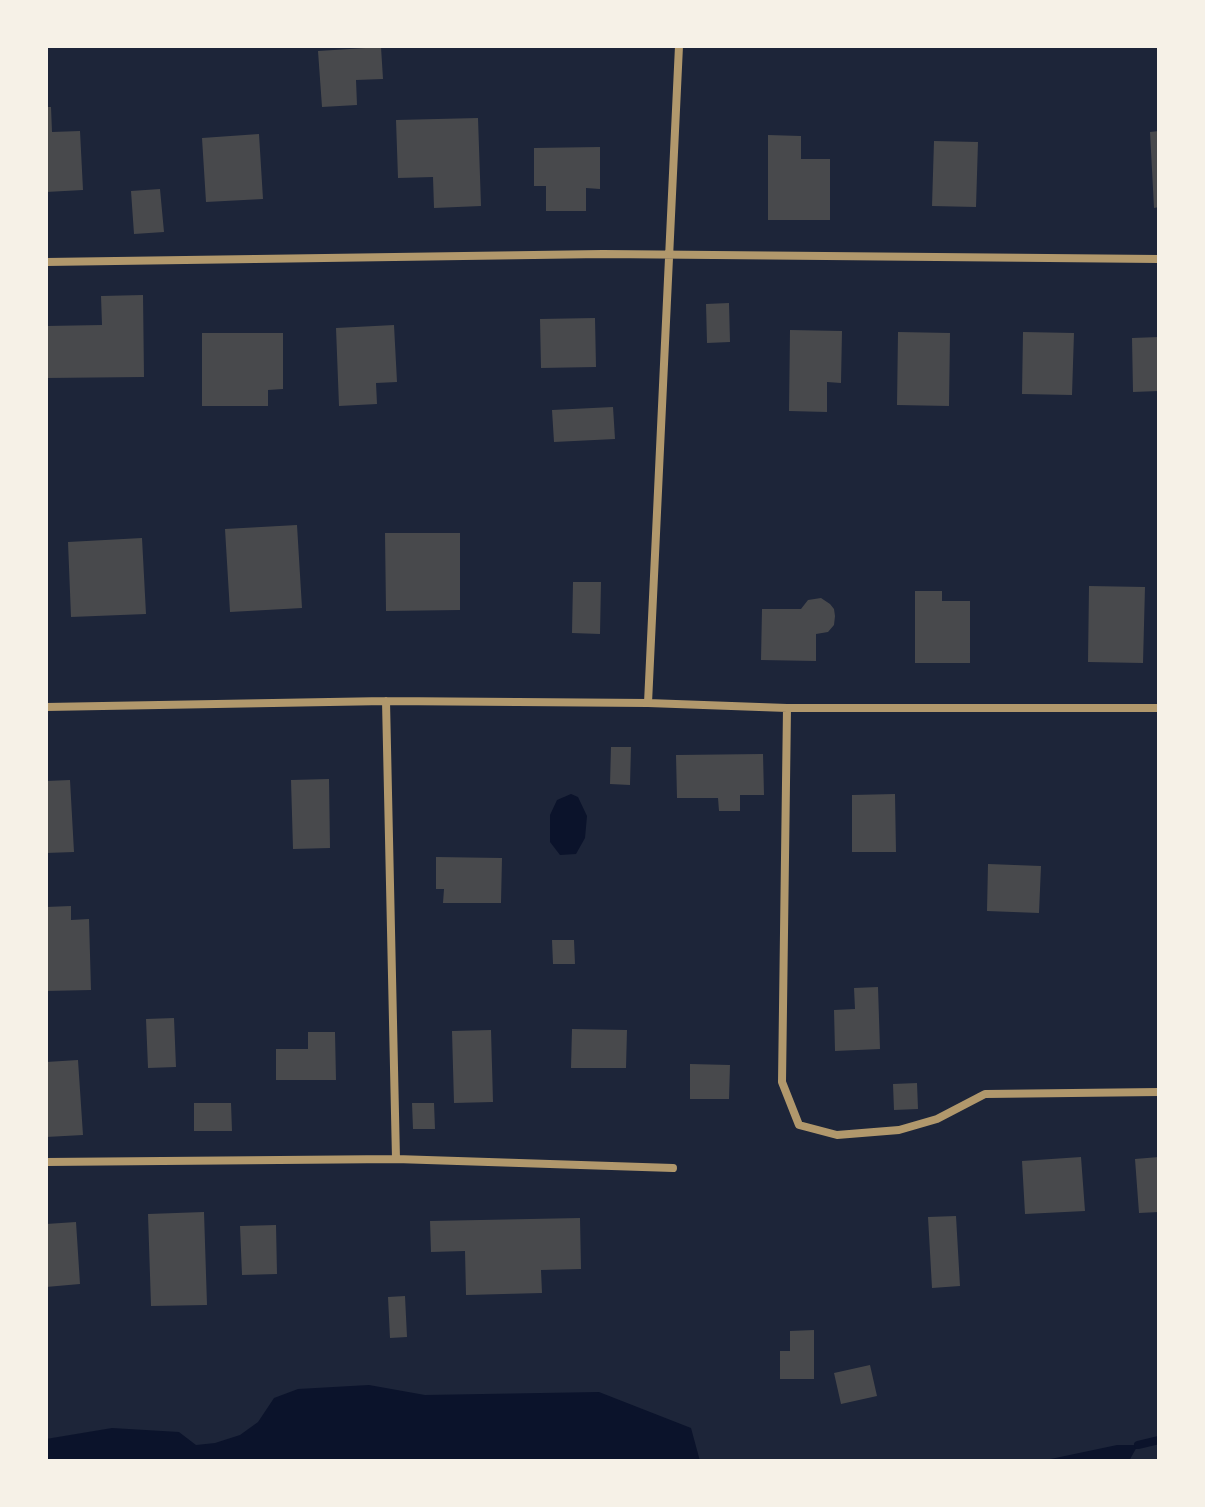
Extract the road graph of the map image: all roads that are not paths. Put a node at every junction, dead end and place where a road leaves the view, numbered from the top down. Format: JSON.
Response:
{"nodes":[{"id":1,"x":679,"y":46,"type":"edge"},
{"id":2,"x":671,"y":255,"type":"junction"},
{"id":3,"x":1159,"y":259,"type":"edge"},
{"id":4,"x":46,"y":262,"type":"edge"},
{"id":5,"x":386,"y":701,"type":"junction"},
{"id":6,"x":648,"y":703,"type":"junction"},
{"id":7,"x":46,"y":707,"type":"edge"},
{"id":8,"x":787,"y":708,"type":"junction"},
{"id":9,"x":1159,"y":708,"type":"edge"},
{"id":10,"x":1159,"y":1092,"type":"edge"},
{"id":11,"x":396,"y":1159,"type":"junction"},
{"id":12,"x":46,"y":1162,"type":"edge"},
{"id":13,"x":673,"y":1168,"type":"dead end"}],
"edges":[{"from":1,"to":2,"type":"street"},
{"from":2,"to":3,"type":"street"},
{"from":2,"to":4,"type":"street"},
{"from":2,"to":6,"type":"street"},
{"from":5,"to":6,"type":"street"},
{"from":5,"to":7,"type":"street"},
{"from":5,"to":11,"type":"street"},
{"from":6,"to":8,"type":"street"},
{"from":8,"to":9,"type":"street"},
{"from":8,"to":10,"type":"street"},
{"from":11,"to":12,"type":"street"},
{"from":11,"to":13,"type":"street"}]}
